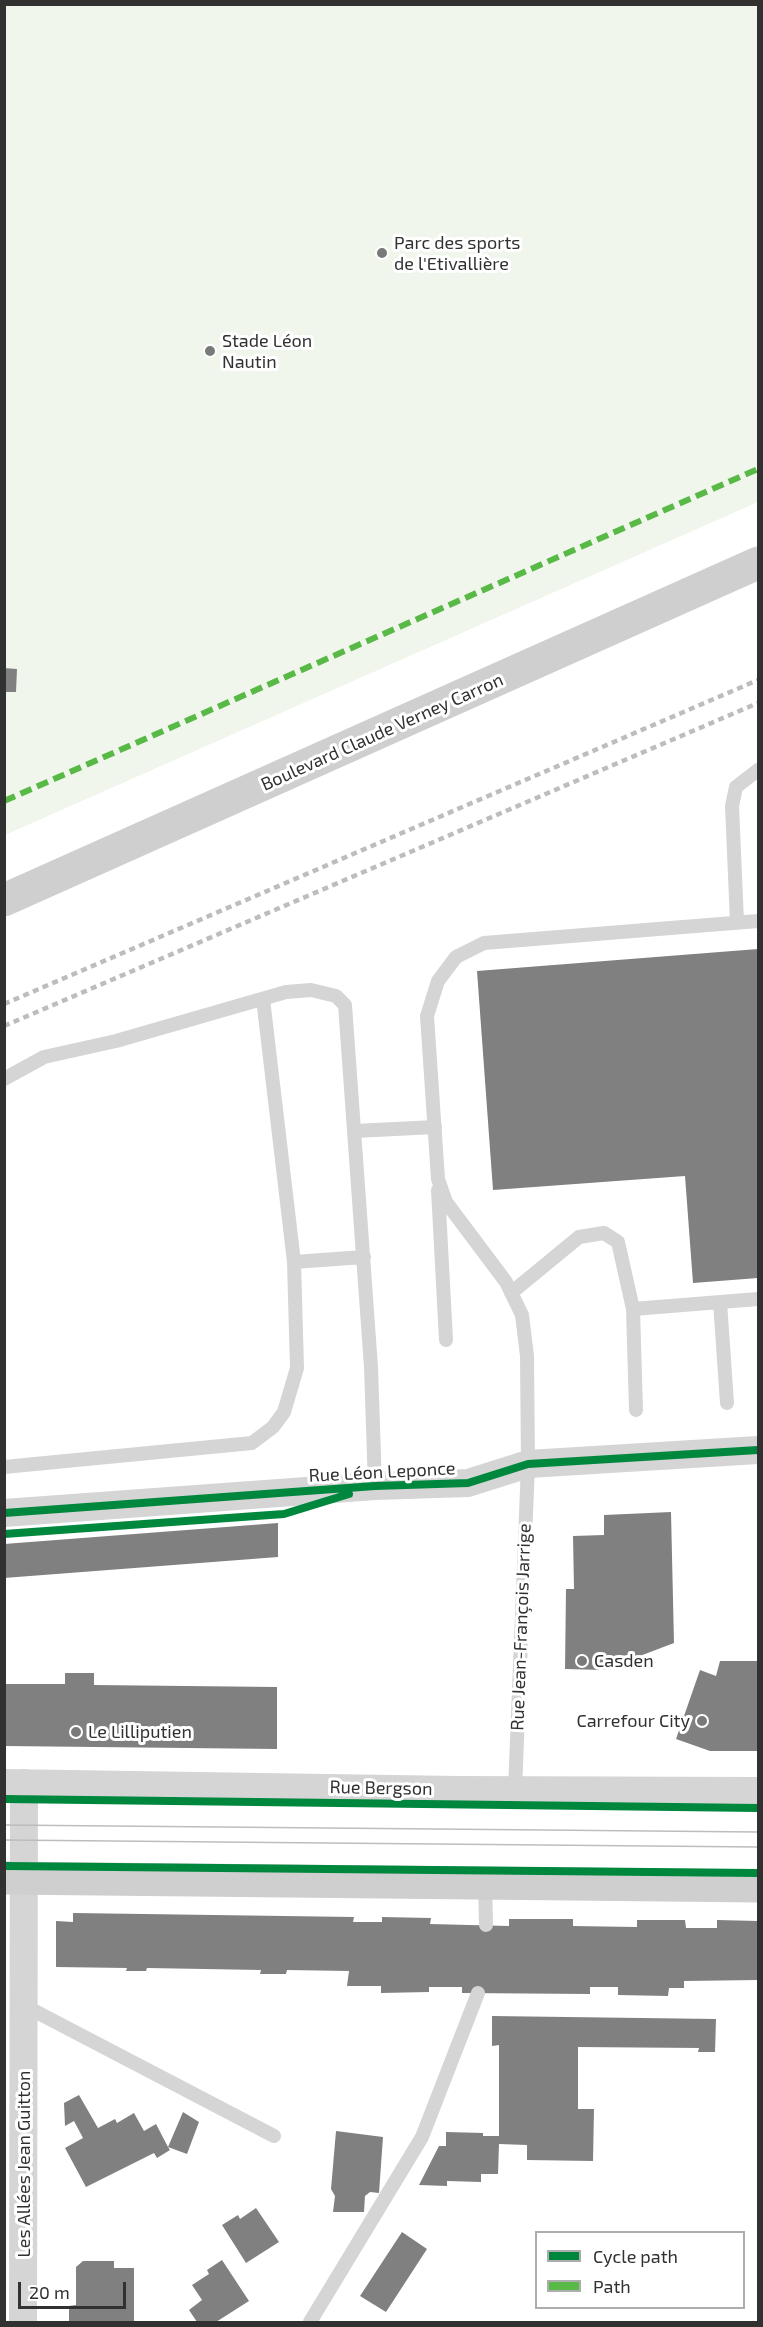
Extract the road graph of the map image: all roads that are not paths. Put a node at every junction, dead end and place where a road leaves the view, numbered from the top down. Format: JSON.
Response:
{"nodes":[{"id":1,"x":759,"y":564,"type":"edge"},
{"id":2,"x":759,"y":770,"type":"edge"},
{"id":3,"x":4,"y":900,"type":"edge"},
{"id":4,"x":759,"y":921,"type":"edge"},
{"id":5,"x":737,"y":922,"type":"junction"},
{"id":6,"x":263,"y":999,"type":"junction"},
{"id":7,"x":4,"y":1078,"type":"edge"},
{"id":8,"x":435,"y":1127,"type":"junction"},
{"id":9,"x":355,"y":1131,"type":"junction"},
{"id":10,"x":438,"y":1179,"type":"junction"},
{"id":11,"x":364,"y":1257,"type":"junction"},
{"id":12,"x":294,"y":1262,"type":"junction"},
{"id":13,"x":511,"y":1293,"type":"junction"},
{"id":14,"x":759,"y":1299,"type":"edge"},
{"id":15,"x":720,"y":1302,"type":"junction"},
{"id":16,"x":633,"y":1309,"type":"junction"},
{"id":17,"x":446,"y":1340,"type":"dead end"},
{"id":18,"x":727,"y":1403,"type":"dead end"},
{"id":19,"x":636,"y":1410,"type":"dead end"},
{"id":20,"x":759,"y":1450,"type":"edge"},
{"id":21,"x":528,"y":1464,"type":"junction"},
{"id":22,"x":4,"y":1467,"type":"edge"},
{"id":23,"x":375,"y":1486,"type":"junction"},
{"id":24,"x":4,"y":1513,"type":"edge"},
{"id":25,"x":14,"y":1783,"type":"edge"},
{"id":26,"x":514,"y":1790,"type":"junction"},
{"id":27,"x":759,"y":1791,"type":"edge"},
{"id":28,"x":15,"y":1878,"type":"edge"},
{"id":29,"x":485,"y":1884,"type":"junction"},
{"id":30,"x":759,"y":1886,"type":"edge"},
{"id":31,"x":486,"y":1925,"type":"dead end"},
{"id":32,"x":478,"y":1993,"type":"dead end"},
{"id":33,"x":25,"y":2006,"type":"junction"},
{"id":34,"x":274,"y":2136,"type":"dead end"},
{"id":35,"x":23,"y":2322,"type":"edge"},
{"id":36,"x":310,"y":2322,"type":"edge"}],
"edges":[{"from":1,"to":3,"type":"main road","name":"Boulevard Claude Verney Carron"},
{"from":2,"to":5,"type":"lane"},
{"from":4,"to":5,"type":"lane"},
{"from":5,"to":8,"type":"lane"},
{"from":6,"to":7,"type":"lane"},
{"from":6,"to":9,"type":"lane"},
{"from":6,"to":12,"type":"lane"},
{"from":8,"to":9,"type":"lane"},
{"from":8,"to":10,"type":"lane"},
{"from":9,"to":11,"type":"lane"},
{"from":10,"to":13,"type":"lane","name":"Rue Jean-François Jarrige"},
{"from":10,"to":17,"type":"lane"},
{"from":11,"to":12,"type":"lane"},
{"from":11,"to":23,"type":"lane"},
{"from":12,"to":22,"type":"lane"},
{"from":13,"to":16,"type":"lane"},
{"from":13,"to":21,"type":"lane","name":"Rue Jean-François Jarrige"},
{"from":14,"to":15,"type":"lane"},
{"from":15,"to":16,"type":"lane"},
{"from":15,"to":18,"type":"lane"},
{"from":16,"to":19,"type":"lane"},
{"from":20,"to":21,"type":"street","name":"Rue Léon Leponce"},
{"from":21,"to":23,"type":"street","name":"Rue Léon Leponce"},
{"from":21,"to":26,"type":"lane","name":"Rue Jean-François Jarrige"},
{"from":23,"to":24,"type":"street","name":"Rue Léon Leponce"},
{"from":25,"to":26,"type":"street","name":"Rue Bergson"},
{"from":25,"to":28,"type":"street","name":"Les Allées Jean Guitton"},
{"from":26,"to":27,"type":"street","name":"Rue Bergson"},
{"from":28,"to":29,"type":"main road"},
{"from":28,"to":33,"type":"street","name":"Les Allées Jean Guitton"},
{"from":29,"to":30,"type":"main road"},
{"from":29,"to":31,"type":"lane"},
{"from":32,"to":36,"type":"lane"},
{"from":33,"to":34,"type":"lane"},
{"from":33,"to":35,"type":"street","name":"Les Allées Jean Guitton"}]}
